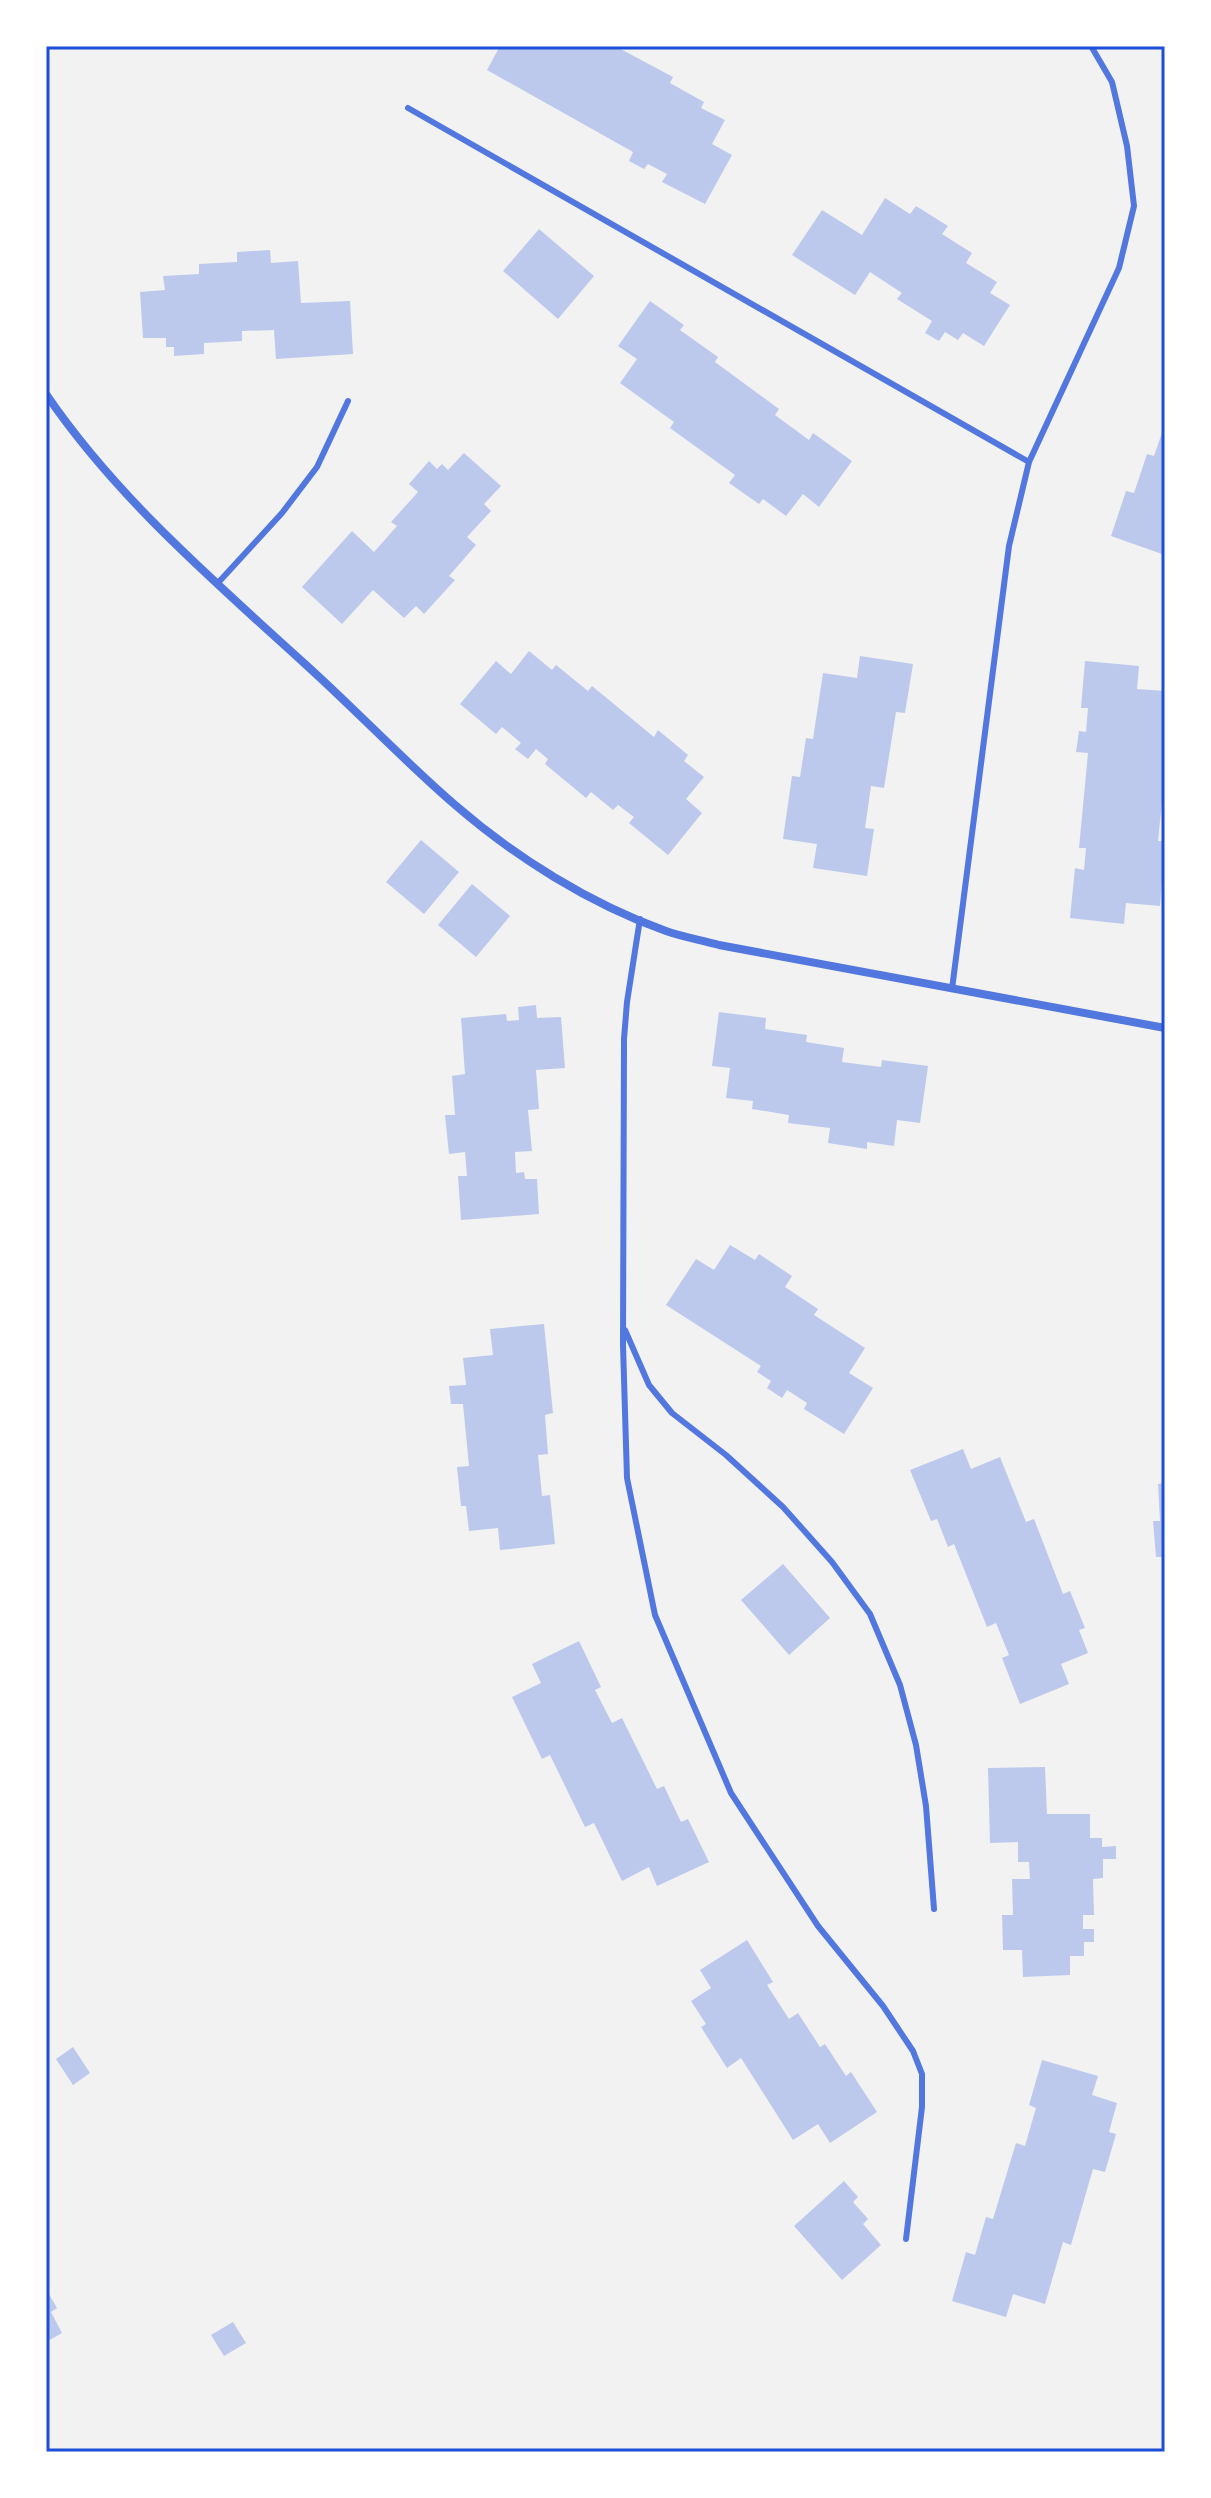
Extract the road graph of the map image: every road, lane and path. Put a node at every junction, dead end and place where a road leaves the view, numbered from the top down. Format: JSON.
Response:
{"nodes":[{"id":1,"x":1091,"y":46,"type":"edge"},
{"id":2,"x":408,"y":108,"type":"dead end"},
{"id":3,"x":46,"y":394,"type":"edge"},
{"id":4,"x":348,"y":401,"type":"dead end"},
{"id":5,"x":1029,"y":462,"type":"junction"},
{"id":6,"x":217,"y":584,"type":"junction"},
{"id":7,"x":640,"y":919,"type":"junction"},
{"id":8,"x":952,"y":989,"type":"junction"},
{"id":9,"x":1165,"y":1028,"type":"edge"},
{"id":10,"x":623,"y":1327,"type":"junction"},
{"id":11,"x":934,"y":1909,"type":"dead end"},
{"id":12,"x":906,"y":2239,"type":"dead end"}],
"edges":[{"from":1,"to":5,"type":"lane"},
{"from":2,"to":5,"type":"lane"},
{"from":3,"to":6,"type":"street"},
{"from":4,"to":6,"type":"lane"},
{"from":5,"to":8,"type":"lane"},
{"from":6,"to":7,"type":"street"},
{"from":7,"to":8,"type":"street"},
{"from":7,"to":10,"type":"lane"},
{"from":8,"to":9,"type":"street"},
{"from":10,"to":11,"type":"lane"},
{"from":10,"to":12,"type":"lane"}]}
